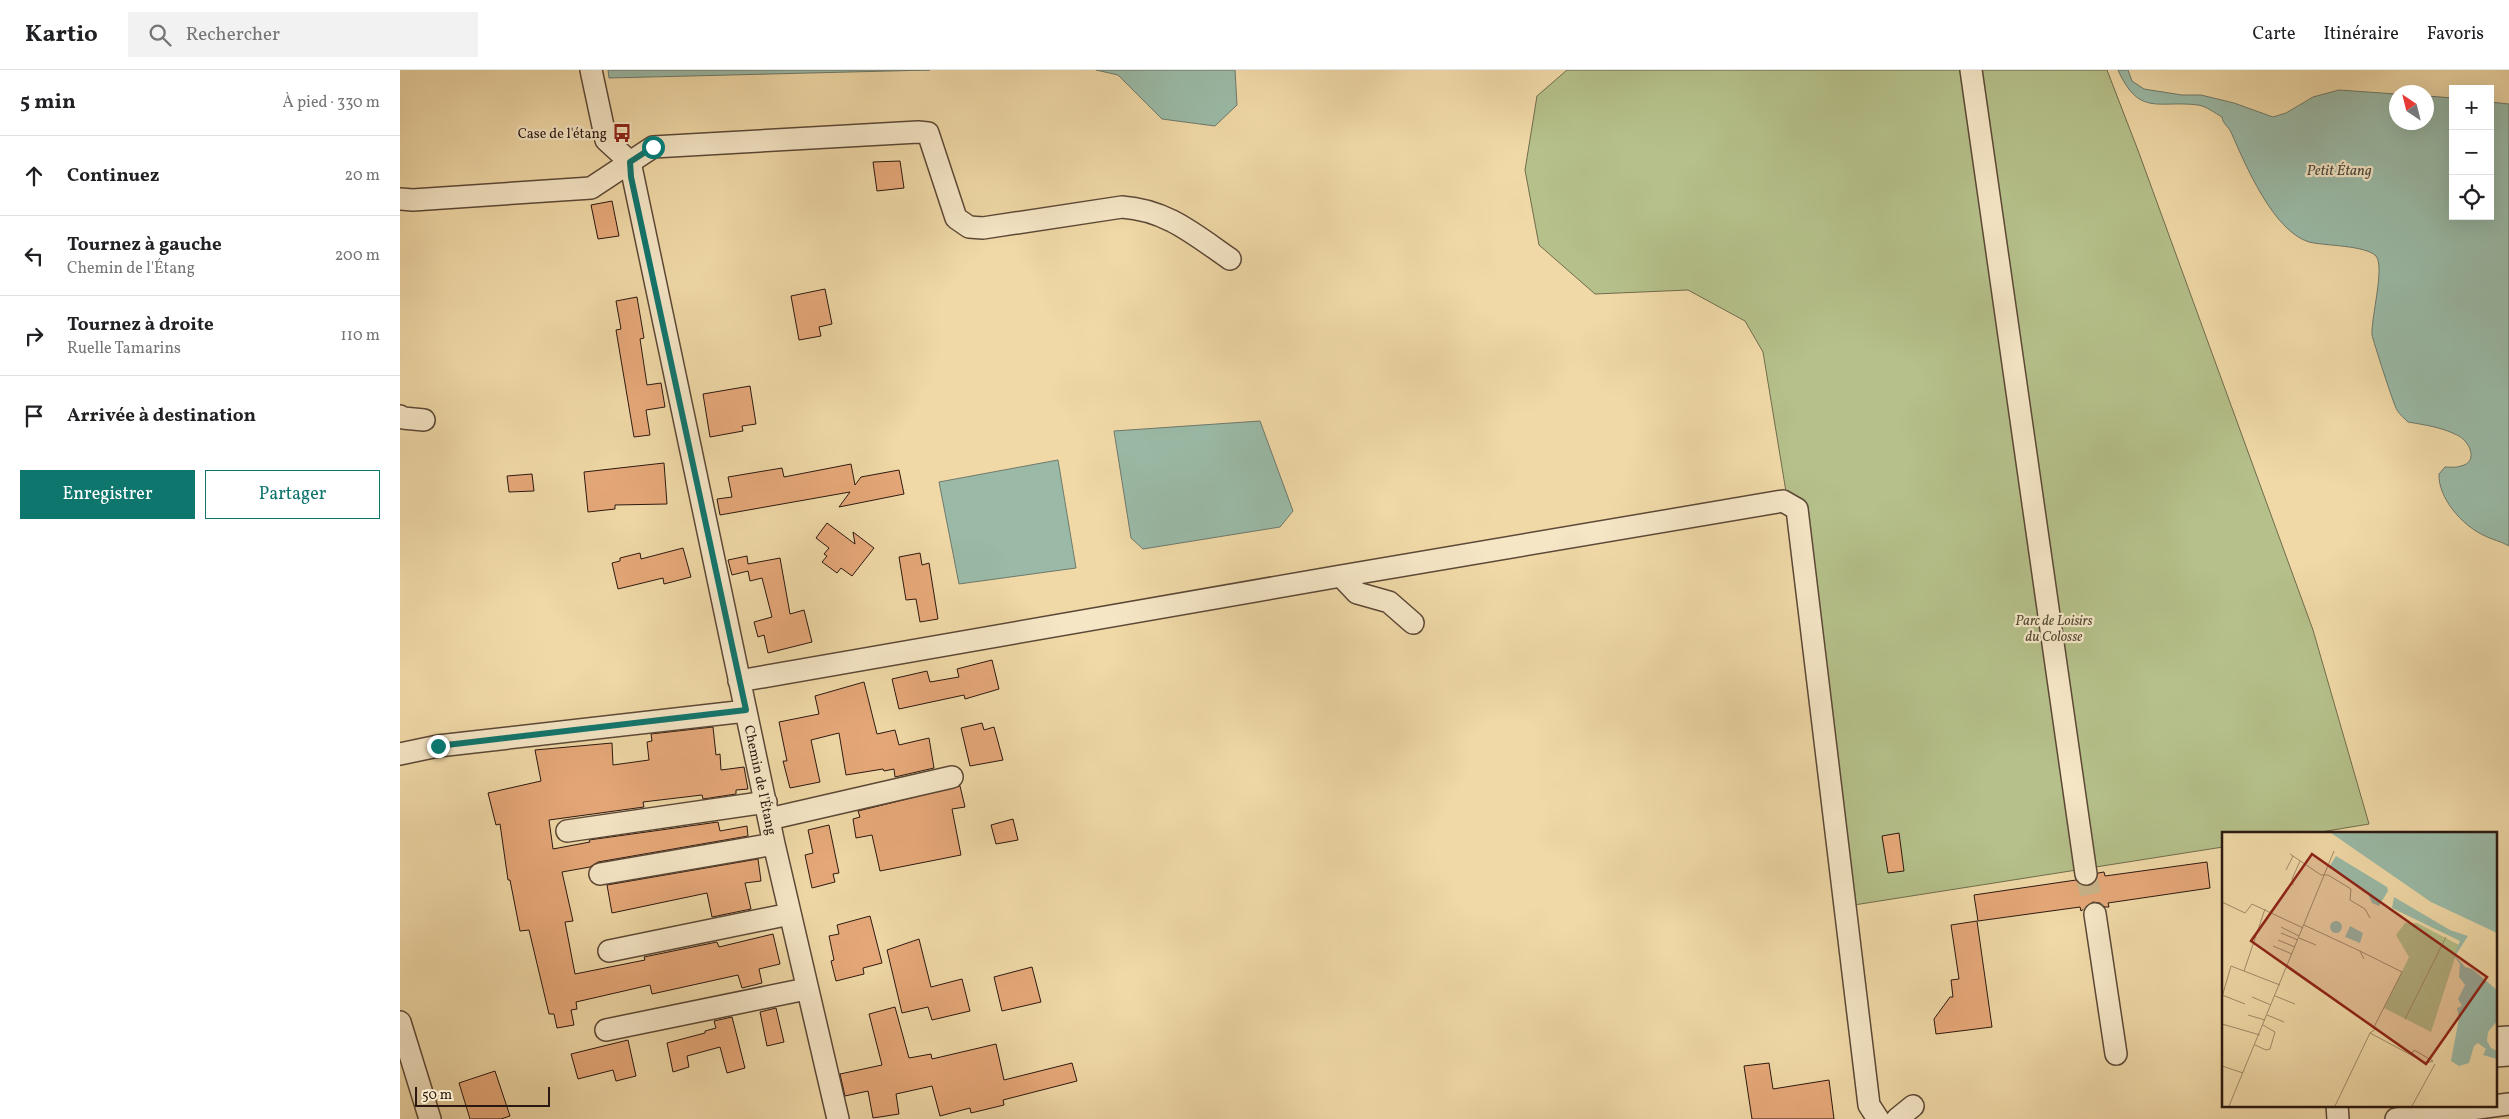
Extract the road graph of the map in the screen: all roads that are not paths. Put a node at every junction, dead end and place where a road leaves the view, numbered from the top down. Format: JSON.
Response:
{"nodes":[{"id":1,"x":591,"y":70,"type":"edge"},
{"id":2,"x":1971,"y":70,"type":"edge"},
{"id":3,"x":630,"y":170,"type":"junction"},
{"id":4,"x":400,"y":199,"type":"edge"},
{"id":5,"x":1230,"y":259,"type":"dead end"},
{"id":6,"x":400,"y":416,"type":"edge"},
{"id":7,"x":424,"y":420,"type":"dead end"},
{"id":8,"x":1341,"y":576,"type":"junction"},
{"id":9,"x":1413,"y":623,"type":"dead end"},
{"id":10,"x":739,"y":681,"type":"junction"},
{"id":11,"x":746,"y":710,"type":"junction"},
{"id":12,"x":400,"y":754,"type":"edge"},
{"id":13,"x":952,"y":777,"type":"dead end"},
{"id":14,"x":767,"y":811,"type":"junction"},
{"id":15,"x":567,"y":831,"type":"dead end"},
{"id":16,"x":774,"y":844,"type":"junction"},
{"id":17,"x":600,"y":874,"type":"dead end"},
{"id":18,"x":2086,"y":874,"type":"tunnel mouth"},
{"id":19,"x":790,"y":914,"type":"junction"},
{"id":20,"x":2095,"y":914,"type":"tunnel mouth"},
{"id":21,"x":608,"y":951,"type":"dead end"},
{"id":22,"x":806,"y":989,"type":"junction"},
{"id":23,"x":400,"y":1022,"type":"edge"},
{"id":24,"x":606,"y":1030,"type":"dead end"},
{"id":25,"x":2496,"y":1038,"type":"edge"},
{"id":26,"x":2509,"y":1038,"type":"edge"},
{"id":27,"x":2116,"y":1054,"type":"dead end"},
{"id":28,"x":2509,"y":1055,"type":"edge"},
{"id":29,"x":2496,"y":1056,"type":"edge"},
{"id":30,"x":2509,"y":1104,"type":"edge"},
{"id":31,"x":2337,"y":1106,"type":"edge"},
{"id":32,"x":2494,"y":1106,"type":"edge"},
{"id":33,"x":2496,"y":1106,"type":"edge"},
{"id":34,"x":430,"y":1119,"type":"edge"},
{"id":35,"x":838,"y":1119,"type":"edge"},
{"id":36,"x":1878,"y":1119,"type":"edge"},
{"id":37,"x":2338,"y":1119,"type":"edge"},
{"id":38,"x":2396,"y":1119,"type":"edge"}],
"edges":[{"from":1,"to":3,"type":"street"},
{"from":2,"to":18,"type":"street"},
{"from":3,"to":4,"type":"street"},
{"from":3,"to":5,"type":"street"},
{"from":3,"to":10,"type":"street","name":"Chemin de l'Étang"},
{"from":6,"to":7,"type":"street"},
{"from":8,"to":9,"type":"street"},
{"from":8,"to":10,"type":"street"},
{"from":8,"to":36,"type":"street"},
{"from":10,"to":11,"type":"street","name":"Chemin de l'Étang"},
{"from":11,"to":12,"type":"street"},
{"from":11,"to":14,"type":"street","name":"Chemin de l'Étang"},
{"from":13,"to":14,"type":"street"},
{"from":14,"to":15,"type":"street"},
{"from":14,"to":16,"type":"street","name":"Chemin de l'Étang"},
{"from":16,"to":17,"type":"street"},
{"from":16,"to":19,"type":"street","name":"Chemin de l'Étang"},
{"from":19,"to":21,"type":"street"},
{"from":19,"to":22,"type":"street","name":"Chemin de l'Étang"},
{"from":20,"to":27,"type":"street"},
{"from":22,"to":24,"type":"street"},
{"from":22,"to":35,"type":"street","name":"Chemin de l'Étang"},
{"from":23,"to":34,"type":"street"},
{"from":25,"to":26,"type":"street"},
{"from":28,"to":29,"type":"street"},
{"from":30,"to":33,"type":"street"},
{"from":31,"to":37,"type":"street"},
{"from":32,"to":38,"type":"street"}]}
